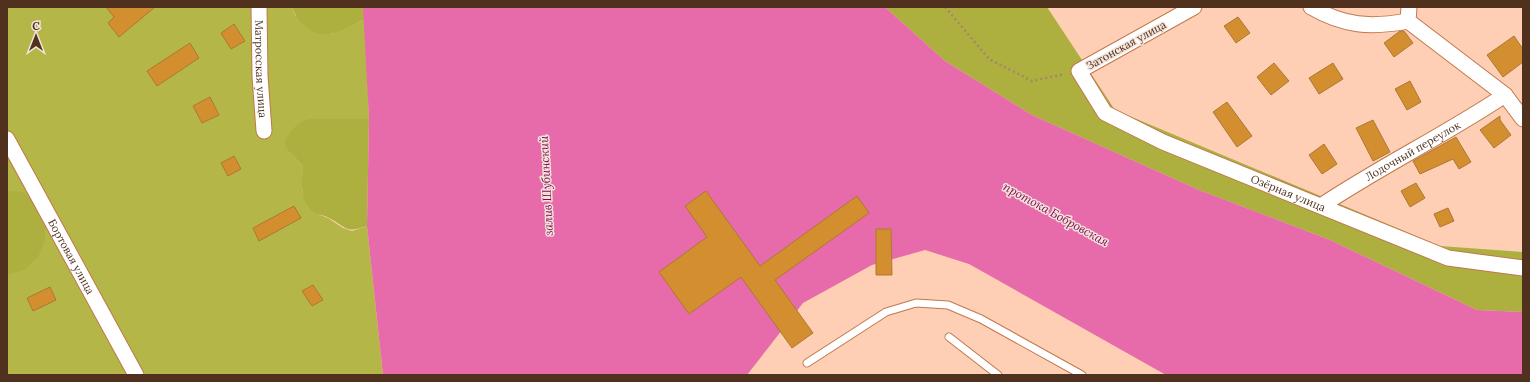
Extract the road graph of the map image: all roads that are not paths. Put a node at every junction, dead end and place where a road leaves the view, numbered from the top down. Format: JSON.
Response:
{"nodes":[{"id":1,"x":259,"y":7,"type":"edge"},
{"id":2,"x":1194,"y":7,"type":"edge"},
{"id":3,"x":1311,"y":7,"type":"edge"},
{"id":4,"x":1408,"y":14,"type":"edge"},
{"id":5,"x":1079,"y":71,"type":"joint"},
{"id":6,"x":1505,"y":96,"type":"junction"},
{"id":7,"x":1523,"y":118,"type":"edge"},
{"id":8,"x":264,"y":131,"type":"dead end"},
{"id":9,"x":7,"y":139,"type":"edge"},
{"id":10,"x":1321,"y":206,"type":"junction"},
{"id":11,"x":1523,"y":268,"type":"edge"},
{"id":12,"x":949,"y":337,"type":"dead end"},
{"id":13,"x":807,"y":363,"type":"dead end"},
{"id":14,"x":136,"y":375,"type":"edge"},
{"id":15,"x":998,"y":375,"type":"edge"},
{"id":16,"x":1082,"y":375,"type":"edge"}],
"edges":[{"from":1,"to":8,"type":"street","name":"Матросская улица"},
{"from":2,"to":5,"type":"street","name":"Затонская улица"},
{"from":3,"to":4,"type":"street"},
{"from":4,"to":6,"type":"street"},
{"from":5,"to":10,"type":"street","name":"Озёрная улица"},
{"from":6,"to":7,"type":"street"},
{"from":6,"to":10,"type":"street","name":"Лодочный переулок"},
{"from":9,"to":14,"type":"street","name":"Бортовая улица"},
{"from":10,"to":11,"type":"street","name":"Озёрная улица"},
{"from":12,"to":15,"type":"lane"},
{"from":13,"to":16,"type":"lane"}]}
